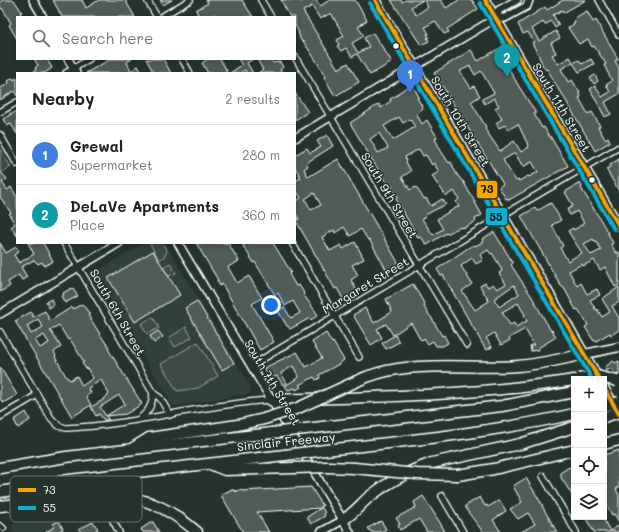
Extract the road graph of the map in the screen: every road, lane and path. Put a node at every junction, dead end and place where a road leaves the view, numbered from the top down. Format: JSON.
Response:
{"nodes":[{"id":1,"x":33,"y":0,"type":"edge"},
{"id":2,"x":147,"y":0,"type":"edge"},
{"id":3,"x":190,"y":0,"type":"edge"},
{"id":4,"x":261,"y":0,"type":"edge"},
{"id":5,"x":375,"y":0,"type":"edge"},
{"id":6,"x":485,"y":0,"type":"edge"},
{"id":7,"x":518,"y":0,"type":"edge"},
{"id":8,"x":529,"y":0,"type":"edge"},
{"id":9,"x":599,"y":0,"type":"edge"},
{"id":10,"x":42,"y":16,"type":"edge"},
{"id":11,"x":156,"y":16,"type":"edge"},
{"id":12,"x":164,"y":16,"type":"edge"},
{"id":13,"x":270,"y":16,"type":"edge"},
{"id":14,"x":496,"y":18,"type":"junction"},
{"id":15,"x":619,"y":35,"type":"edge"},
{"id":16,"x":296,"y":59,"type":"edge"},
{"id":17,"x":69,"y":60,"type":"edge"},
{"id":18,"x":88,"y":60,"type":"edge"},
{"id":19,"x":183,"y":60,"type":"edge"},
{"id":20,"x":415,"y":67,"type":"junction"},
{"id":21,"x":75,"y":71,"type":"edge"},
{"id":22,"x":189,"y":72,"type":"edge"},
{"id":23,"x":16,"y":103,"type":"edge"},
{"id":24,"x":0,"y":112,"type":"edge"},
{"id":25,"x":331,"y":117,"type":"junction"},
{"id":26,"x":0,"y":135,"type":"edge"},
{"id":27,"x":296,"y":137,"type":"edge"},
{"id":28,"x":619,"y":147,"type":"edge"},
{"id":29,"x":16,"y":162,"type":"edge"},
{"id":30,"x":584,"y":167,"type":"junction"},
{"id":31,"x":502,"y":212,"type":"junction"},
{"id":32,"x":490,"y":223,"type":"junction"},
{"id":33,"x":508,"y":223,"type":"junction"},
{"id":34,"x":619,"y":226,"type":"edge"},
{"id":35,"x":65,"y":244,"type":"edge"},
{"id":36,"x":117,"y":244,"type":"edge"},
{"id":37,"x":179,"y":244,"type":"edge"},
{"id":38,"x":293,"y":244,"type":"edge"},
{"id":39,"x":419,"y":266,"type":"junction"},
{"id":40,"x":78,"y":267,"type":"junction"},
{"id":41,"x":0,"y":314,"type":"edge"},
{"id":42,"x":335,"y":316,"type":"junction"},
{"id":43,"x":0,"y":332,"type":"edge"},
{"id":44,"x":467,"y":344,"type":"dead end"},
{"id":45,"x":619,"y":347,"type":"edge"},
{"id":46,"x":585,"y":354,"type":"junction"},
{"id":47,"x":359,"y":357,"type":"dead end"},
{"id":48,"x":251,"y":366,"type":"junction"},
{"id":49,"x":597,"y":376,"type":"edge"},
{"id":50,"x":607,"y":378,"type":"edge"},
{"id":51,"x":571,"y":380,"type":"edge"},
{"id":52,"x":618,"y":381,"type":"edge"},
{"id":53,"x":607,"y":383,"type":"edge"},
{"id":54,"x":153,"y":393,"type":"junction"},
{"id":55,"x":571,"y":393,"type":"edge"},
{"id":56,"x":607,"y":393,"type":"edge"},
{"id":57,"x":38,"y":395,"type":"junction"},
{"id":58,"x":271,"y":400,"type":"junction"},
{"id":59,"x":619,"y":402,"type":"edge"},
{"id":60,"x":607,"y":405,"type":"edge"},
{"id":61,"x":619,"y":413,"type":"edge"},
{"id":62,"x":170,"y":414,"type":"junction"},
{"id":63,"x":571,"y":415,"type":"edge"},
{"id":64,"x":607,"y":416,"type":"edge"},
{"id":65,"x":0,"y":417,"type":"edge"},
{"id":66,"x":138,"y":420,"type":"junction"},
{"id":67,"x":571,"y":428,"type":"edge"},
{"id":68,"x":619,"y":440,"type":"edge"},
{"id":69,"x":607,"y":443,"type":"edge"},
{"id":70,"x":130,"y":449,"type":"junction"},
{"id":71,"x":571,"y":451,"type":"edge"},
{"id":72,"x":208,"y":463,"type":"junction"},
{"id":73,"x":0,"y":468,"type":"edge"},
{"id":74,"x":102,"y":476,"type":"edge"},
{"id":75,"x":543,"y":476,"type":"dead end"},
{"id":76,"x":10,"y":490,"type":"edge"},
{"id":77,"x":0,"y":492,"type":"edge"},
{"id":78,"x":442,"y":496,"type":"dead end"},
{"id":79,"x":142,"y":501,"type":"edge"},
{"id":80,"x":10,"y":505,"type":"edge"},
{"id":81,"x":0,"y":506,"type":"edge"},
{"id":82,"x":342,"y":520,"type":"junction"},
{"id":83,"x":113,"y":522,"type":"edge"},
{"id":84,"x":119,"y":532,"type":"edge"},
{"id":85,"x":197,"y":532,"type":"edge"},
{"id":86,"x":321,"y":532,"type":"edge"},
{"id":87,"x":350,"y":532,"type":"edge"},
{"id":88,"x":463,"y":532,"type":"edge"},
{"id":89,"x":576,"y":532,"type":"edge"}],
"edges":[{"from":1,"to":10,"type":"street"},
{"from":2,"to":11,"type":"street"},
{"from":3,"to":12,"type":"street"},
{"from":4,"to":13,"type":"street"},
{"from":5,"to":20,"type":"main road","name":"South 10th Street"},
{"from":6,"to":14,"type":"main road","name":"South 11th Street"},
{"from":7,"to":14,"type":"street"},
{"from":8,"to":14,"type":"street"},
{"from":9,"to":15,"type":"street"},
{"from":14,"to":20,"type":"street"},
{"from":14,"to":30,"type":"main road","name":"South 11th Street"},
{"from":16,"to":25,"type":"street","name":"South 9th Street"},
{"from":17,"to":21,"type":"street"},
{"from":18,"to":21,"type":"street"},
{"from":19,"to":22,"type":"street"},
{"from":20,"to":25,"type":"street"},
{"from":20,"to":31,"type":"main road","name":"South 10th Street"},
{"from":23,"to":24,"type":"street"},
{"from":25,"to":27,"type":"street"},
{"from":25,"to":39,"type":"street","name":"South 9th Street"},
{"from":26,"to":29,"type":"street"},
{"from":28,"to":30,"type":"street","name":"Margaret Street"},
{"from":30,"to":31,"type":"street","name":"Margaret Street"},
{"from":30,"to":34,"type":"main road","name":"South 11th Street"},
{"from":31,"to":32,"type":"street","name":"Margaret Street"},
{"from":31,"to":33,"type":"main road","name":"South 10th Street"},
{"from":32,"to":33,"type":"street"},
{"from":32,"to":39,"type":"street","name":"Margaret Street"},
{"from":33,"to":46,"type":"main road","name":"South 10th Street"},
{"from":35,"to":40,"type":"street","name":"South 6th Street"},
{"from":36,"to":40,"type":"street"},
{"from":37,"to":48,"type":"street","name":"South 7th Street"},
{"from":38,"to":42,"type":"street"},
{"from":39,"to":42,"type":"street","name":"Margaret Street"},
{"from":39,"to":44,"type":"street","name":"South 9th Street"},
{"from":40,"to":41,"type":"street"},
{"from":40,"to":54,"type":"street","name":"South 6th Street"},
{"from":42,"to":47,"type":"street"},
{"from":42,"to":48,"type":"street","name":"Margaret Street"},
{"from":43,"to":57,"type":"street"},
{"from":45,"to":46,"type":"main road"},
{"from":46,"to":49,"type":"main road","name":"South 10th Street"},
{"from":46,"to":70,"type":"highway","bridge":true},
{"from":48,"to":58,"type":"street","name":"South 7th Street"},
{"from":50,"to":52,"type":"highway","bridge":true},
{"from":51,"to":58,"type":"highway"},
{"from":52,"to":53,"type":"highway"},
{"from":54,"to":62,"type":"street","name":"South 6th Street"},
{"from":54,"to":66,"type":"street"},
{"from":55,"to":70,"type":"highway","name":"Sinclair Freeway","bridge":true},
{"from":56,"to":61,"type":"main road"},
{"from":57,"to":65,"type":"street"},
{"from":57,"to":66,"type":"street"},
{"from":58,"to":62,"type":"street"},
{"from":58,"to":82,"type":"street","name":"South 7th Street"},
{"from":59,"to":60,"type":"highway","bridge":true},
{"from":61,"to":64,"type":"highway","bridge":true},
{"from":62,"to":66,"type":"street"},
{"from":63,"to":72,"type":"highway","name":"Sinclair Freeway","bridge":true},
{"from":67,"to":82,"type":"highway"},
{"from":68,"to":69,"type":"highway"},
{"from":70,"to":73,"type":"highway","name":"Sinclair Freeway"},
{"from":71,"to":72,"type":"highway","bridge":true},
{"from":72,"to":74,"type":"highway","name":"Sinclair Freeway"},
{"from":75,"to":89,"type":"street"},
{"from":76,"to":77,"type":"highway","name":"Sinclair Freeway"},
{"from":78,"to":88,"type":"street"},
{"from":79,"to":85,"type":"highway"},
{"from":80,"to":81,"type":"highway"},
{"from":82,"to":86,"type":"street"},
{"from":82,"to":87,"type":"street","name":"South 7th Street"},
{"from":83,"to":84,"type":"street"}]}
